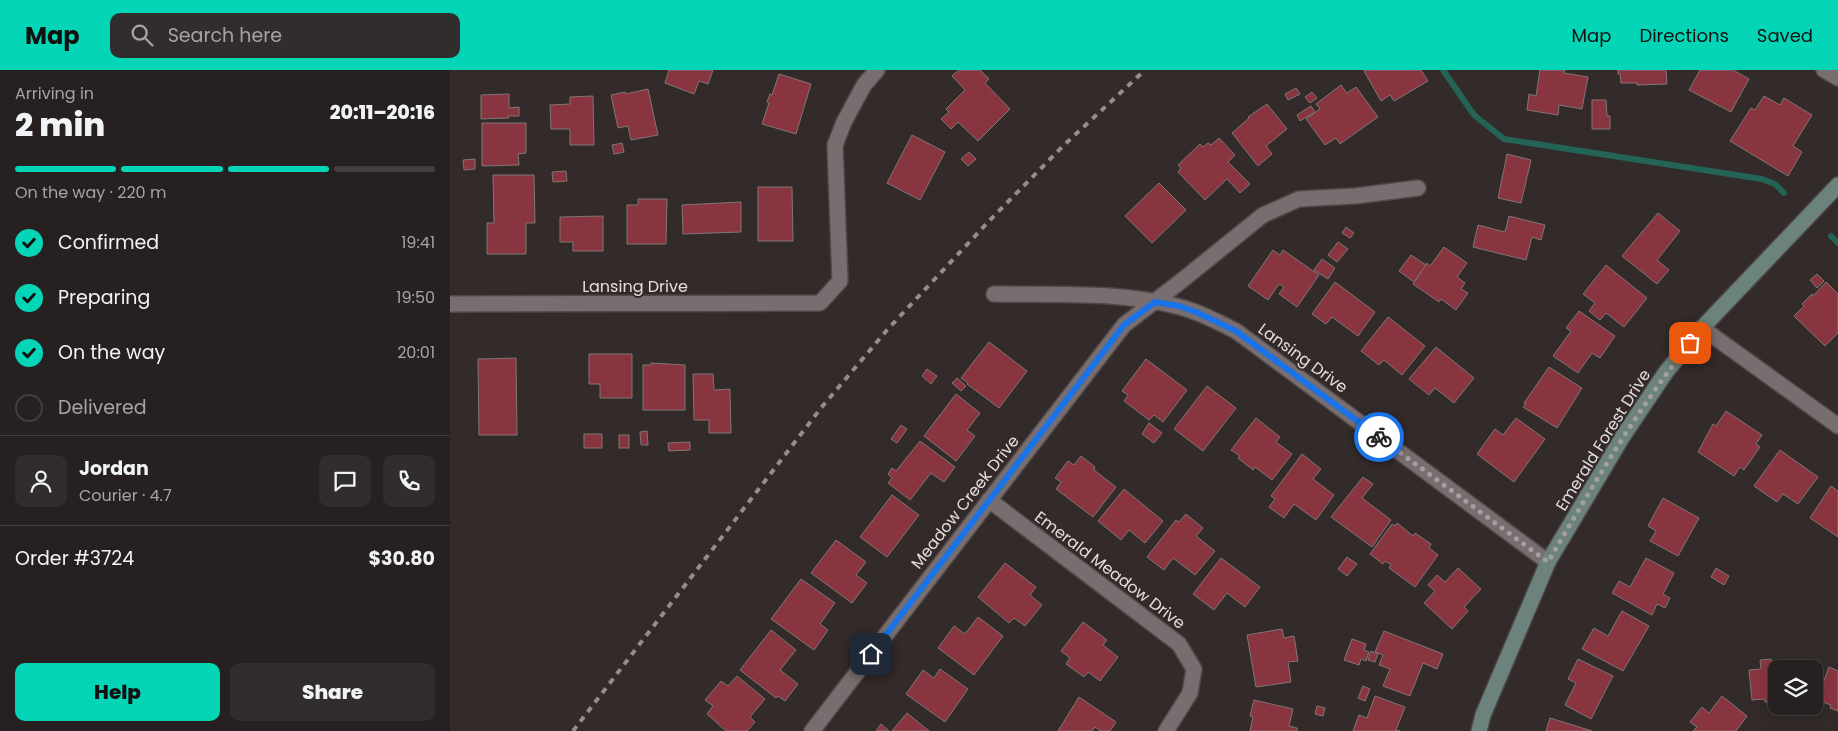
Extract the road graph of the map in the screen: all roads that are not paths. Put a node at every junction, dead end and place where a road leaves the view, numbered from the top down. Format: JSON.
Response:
{"nodes":[{"id":1,"x":878,"y":70,"type":"edge"},
{"id":2,"x":1824,"y":70,"type":"edge"},
{"id":3,"x":1838,"y":78,"type":"edge"},
{"id":4,"x":1838,"y":185,"type":"edge"},
{"id":5,"x":1418,"y":188,"type":"dead end"},
{"id":6,"x":994,"y":294,"type":"dead end"},
{"id":7,"x":1155,"y":302,"type":"junction"},
{"id":8,"x":450,"y":304,"type":"edge"},
{"id":9,"x":1702,"y":328,"type":"junction"},
{"id":10,"x":1838,"y":426,"type":"edge"},
{"id":11,"x":989,"y":500,"type":"junction"},
{"id":12,"x":1548,"y":562,"type":"junction"},
{"id":13,"x":812,"y":731,"type":"edge"},
{"id":14,"x":1166,"y":731,"type":"edge"},
{"id":15,"x":1479,"y":731,"type":"edge"}],
"edges":[{"from":1,"to":8,"type":"street","name":"Lansing Drive"},
{"from":2,"to":3,"type":"street"},
{"from":4,"to":9,"type":"street","name":"Emerald Forest Drive"},
{"from":5,"to":7,"type":"street","name":"Meadow Creek Drive"},
{"from":6,"to":7,"type":"street","name":"Lansing Drive"},
{"from":7,"to":11,"type":"street","name":"Meadow Creek Drive"},
{"from":7,"to":12,"type":"street","name":"Lansing Drive"},
{"from":9,"to":10,"type":"street"},
{"from":9,"to":12,"type":"street","name":"Emerald Forest Drive"},
{"from":11,"to":13,"type":"street","name":"Meadow Creek Drive"},
{"from":11,"to":14,"type":"street","name":"Emerald Meadow Drive"},
{"from":12,"to":15,"type":"street","name":"Emerald Forest Drive"}]}
